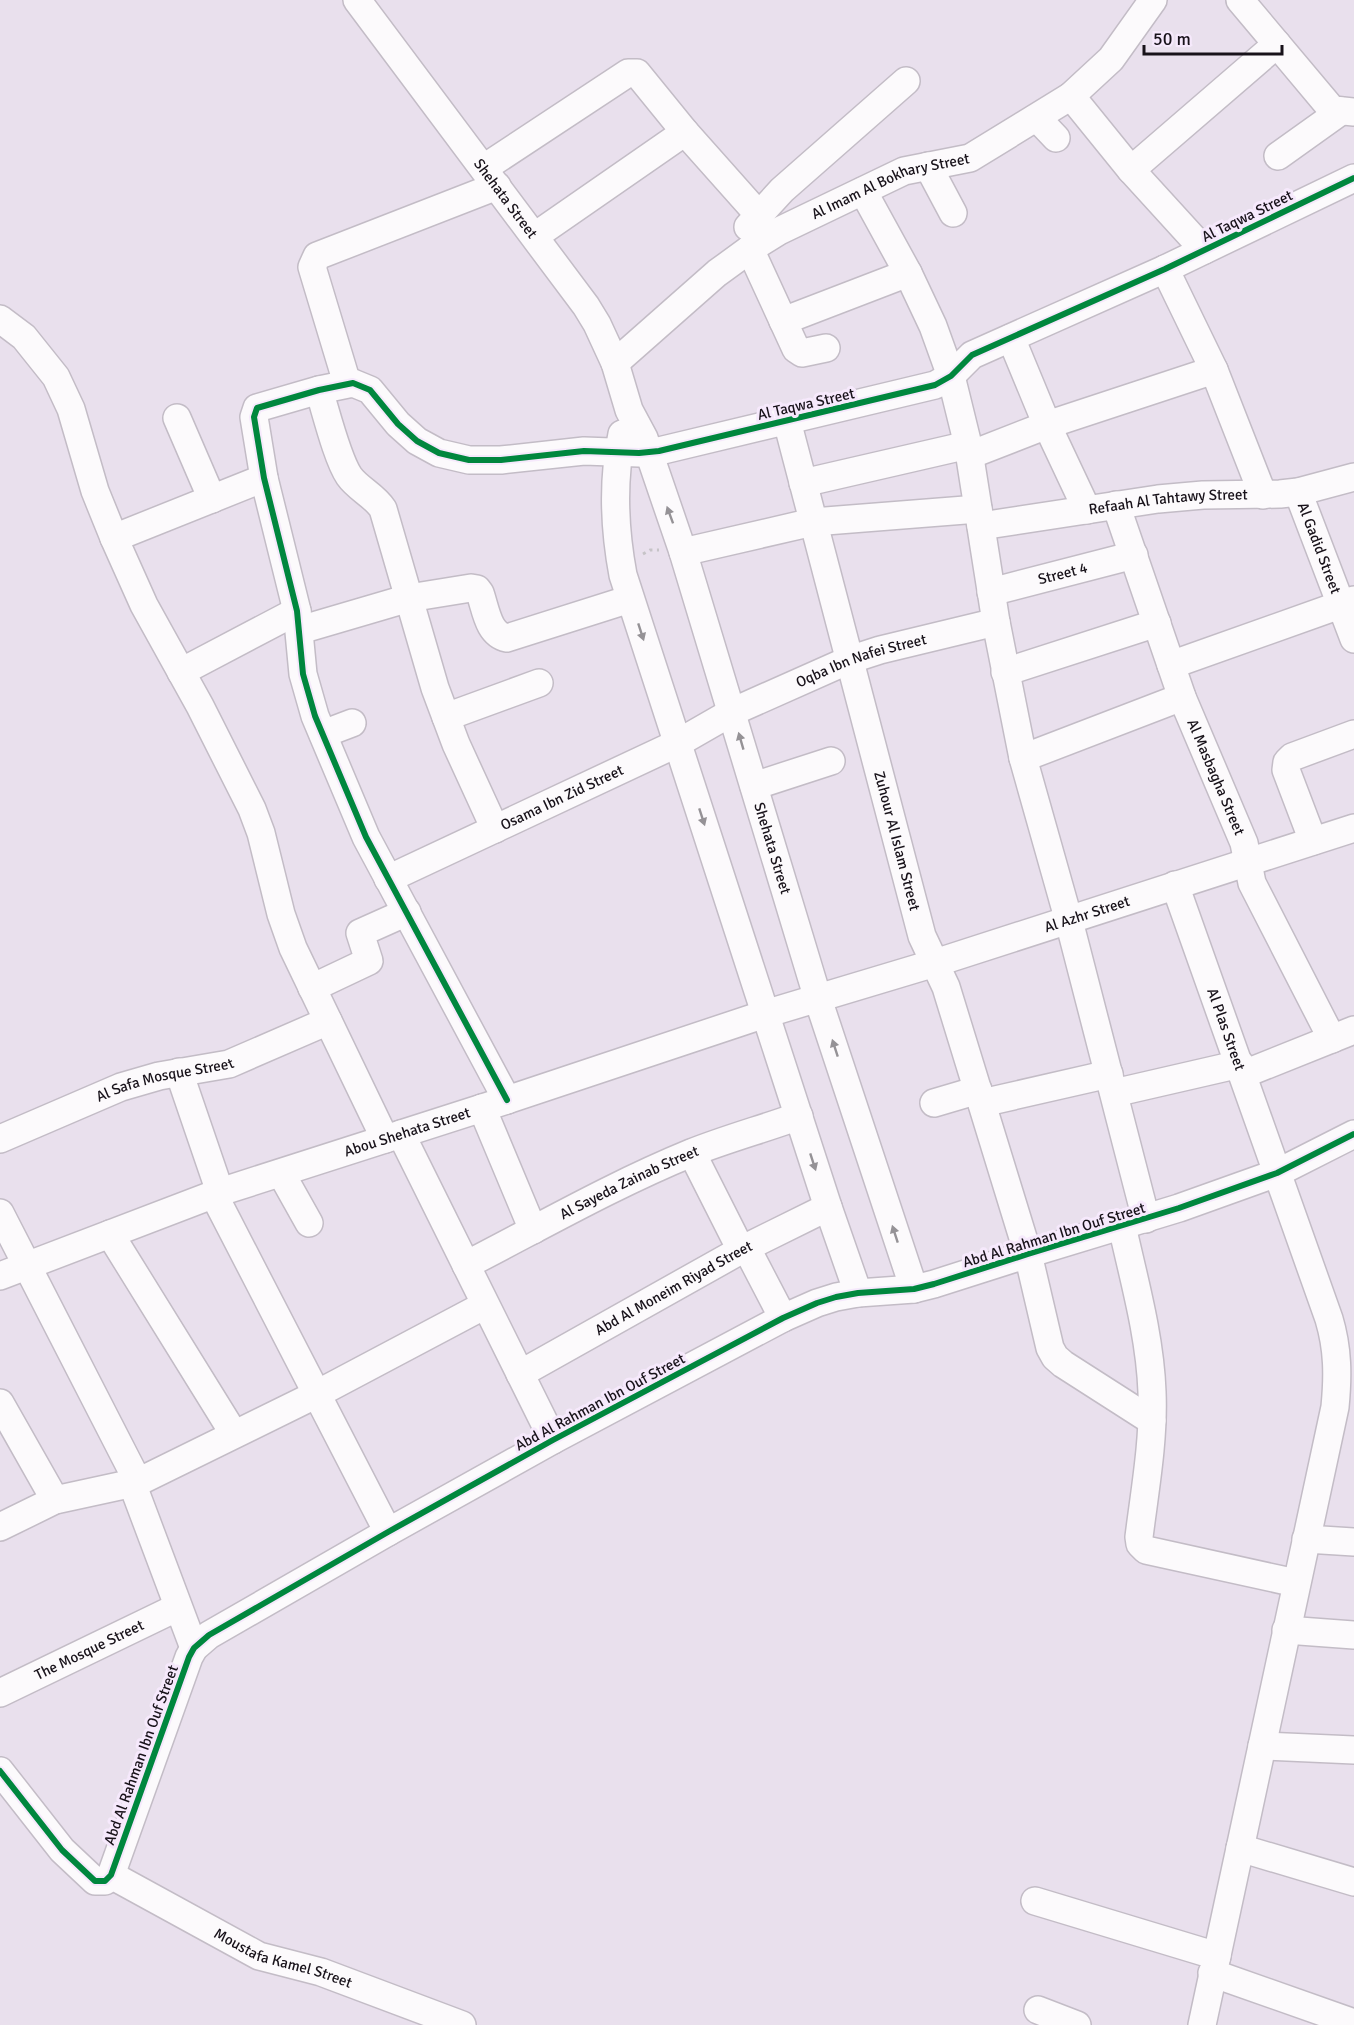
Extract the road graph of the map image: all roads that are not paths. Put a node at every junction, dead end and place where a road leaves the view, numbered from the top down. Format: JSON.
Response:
{"nodes":[{"id":1,"x":357,"y":0,"type":"edge"},
{"id":2,"x":1153,"y":0,"type":"edge"},
{"id":3,"x":1239,"y":0,"type":"edge"},
{"id":4,"x":1277,"y":44,"type":"junction"},
{"id":5,"x":906,"y":81,"type":"dead end"},
{"id":6,"x":1071,"y":96,"type":"junction"},
{"id":7,"x":1348,"y":112,"type":"edge"},
{"id":8,"x":1037,"y":118,"type":"junction"},
{"id":9,"x":685,"y":132,"type":"junction"},
{"id":10,"x":1056,"y":138,"type":"dead end"},
{"id":11,"x":1278,"y":156,"type":"dead end"},
{"id":12,"x":928,"y":166,"type":"junction"},
{"id":13,"x":1131,"y":170,"type":"junction"},
{"id":14,"x":491,"y":177,"type":"junction"},
{"id":15,"x":1354,"y":178,"type":"edge"},
{"id":16,"x":863,"y":191,"type":"junction"},
{"id":17,"x":953,"y":213,"type":"dead end"},
{"id":18,"x":758,"y":214,"type":"junction"},
{"id":19,"x":535,"y":236,"type":"junction"},
{"id":20,"x":750,"y":249,"type":"junction"},
{"id":21,"x":1204,"y":250,"type":"junction"},
{"id":22,"x":1166,"y":269,"type":"junction"},
{"id":23,"x":717,"y":273,"type":"junction"},
{"id":24,"x":908,"y":273,"type":"junction"},
{"id":25,"x":0,"y":319,"type":"edge"},
{"id":26,"x":783,"y":321,"type":"junction"},
{"id":27,"x":1011,"y":338,"type":"junction"},
{"id":28,"x":826,"y":348,"type":"dead end"},
{"id":29,"x":615,"y":363,"type":"junction"},
{"id":30,"x":1214,"y":370,"type":"junction"},
{"id":31,"x":951,"y":375,"type":"junction"},
{"id":32,"x":347,"y":383,"type":"junction"},
{"id":33,"x":319,"y":390,"type":"junction"},
{"id":34,"x":629,"y":410,"type":"junction"},
{"id":35,"x":177,"y":418,"type":"dead end"},
{"id":36,"x":787,"y":421,"type":"junction"},
{"id":37,"x":1047,"y":425,"type":"junction"},
{"id":38,"x":969,"y":450,"type":"junction"},
{"id":39,"x":619,"y":451,"type":"junction"},
{"id":40,"x":649,"y":453,"type":"junction"},
{"id":41,"x":1354,"y":477,"type":"edge"},
{"id":42,"x":264,"y":478,"type":"junction"},
{"id":43,"x":803,"y":483,"type":"junction"},
{"id":44,"x":1298,"y":492,"type":"junction"},
{"id":45,"x":1263,"y":495,"type":"junction"},
{"id":46,"x":212,"y":499,"type":"junction"},
{"id":47,"x":1116,"y":505,"type":"junction"},
{"id":48,"x":1087,"y":510,"type":"junction"},
{"id":49,"x":980,"y":518,"type":"junction"},
{"id":50,"x":813,"y":522,"type":"junction"},
{"id":51,"x":114,"y":538,"type":"junction"},
{"id":52,"x":673,"y":552,"type":"junction"},
{"id":53,"x":1134,"y":555,"type":"junction"},
{"id":54,"x":627,"y":587,"type":"junction"},
{"id":55,"x":991,"y":592,"type":"junction"},
{"id":56,"x":409,"y":598,"type":"junction"},
{"id":57,"x":1347,"y":602,"type":"edge"},
{"id":58,"x":298,"y":621,"type":"junction"},
{"id":59,"x":996,"y":622,"type":"junction"},
{"id":60,"x":1157,"y":623,"type":"junction"},
{"id":61,"x":1354,"y":639,"type":"edge"},
{"id":62,"x":849,"y":660,"type":"junction"},
{"id":63,"x":1171,"y":665,"type":"junction"},
{"id":64,"x":181,"y":672,"type":"junction"},
{"id":65,"x":1005,"y":672,"type":"junction"},
{"id":66,"x":539,"y":683,"type":"dead end"},
{"id":67,"x":1182,"y":696,"type":"junction"},
{"id":68,"x":732,"y":712,"type":"junction"},
{"id":69,"x":446,"y":717,"type":"junction"},
{"id":70,"x":352,"y":723,"type":"dead end"},
{"id":71,"x":322,"y":734,"type":"junction"},
{"id":72,"x":1354,"y":734,"type":"edge"},
{"id":73,"x":678,"y":743,"type":"junction"},
{"id":74,"x":1023,"y":758,"type":"junction"},
{"id":75,"x":831,"y":762,"type":"dead end"},
{"id":76,"x":754,"y":786,"type":"junction"},
{"id":77,"x":1354,"y":828,"type":"edge"},
{"id":78,"x":495,"y":829,"type":"junction"},
{"id":79,"x":1313,"y":841,"type":"junction"},
{"id":80,"x":1248,"y":861,"type":"junction"},
{"id":81,"x":388,"y":879,"type":"junction"},
{"id":82,"x":1175,"y":885,"type":"junction"},
{"id":83,"x":407,"y":912,"type":"junction"},
{"id":84,"x":1069,"y":921,"type":"junction"},
{"id":85,"x":935,"y":963,"type":"junction"},
{"id":86,"x":312,"y":988,"type":"junction"},
{"id":87,"x":818,"y":999,"type":"junction"},
{"id":88,"x":765,"y":1014,"type":"junction"},
{"id":89,"x":328,"y":1021,"type":"junction"},
{"id":90,"x":1343,"y":1034,"type":"edge"},
{"id":91,"x":1242,"y":1069,"type":"junction"},
{"id":92,"x":179,"y":1072,"type":"junction"},
{"id":93,"x":1111,"y":1084,"type":"junction"},
{"id":94,"x":980,"y":1097,"type":"junction"},
{"id":95,"x":934,"y":1103,"type":"dead end"},
{"id":96,"x":494,"y":1104,"type":"junction"},
{"id":97,"x":799,"y":1116,"type":"junction"},
{"id":98,"x":393,"y":1137,"type":"junction"},
{"id":99,"x":0,"y":1139,"type":"edge"},
{"id":100,"x":1351,"y":1141,"type":"edge"},
{"id":101,"x":692,"y":1153,"type":"junction"},
{"id":102,"x":281,"y":1173,"type":"junction"},
{"id":103,"x":1277,"y":1173,"type":"junction"},
{"id":104,"x":217,"y":1193,"type":"junction"},
{"id":105,"x":828,"y":1207,"type":"junction"},
{"id":106,"x":0,"y":1213,"type":"edge"},
{"id":107,"x":1134,"y":1222,"type":"junction"},
{"id":108,"x":309,"y":1223,"type":"dead end"},
{"id":109,"x":533,"y":1230,"type":"junction"},
{"id":110,"x":110,"y":1234,"type":"junction"},
{"id":111,"x":744,"y":1249,"type":"junction"},
{"id":112,"x":1028,"y":1254,"type":"junction"},
{"id":113,"x":466,"y":1265,"type":"junction"},
{"id":114,"x":26,"y":1267,"type":"junction"},
{"id":115,"x":0,"y":1276,"type":"edge"},
{"id":116,"x":914,"y":1289,"type":"junction"},
{"id":117,"x":858,"y":1293,"type":"junction"},
{"id":118,"x":485,"y":1305,"type":"junction"},
{"id":119,"x":783,"y":1318,"type":"junction"},
{"id":120,"x":1345,"y":1343,"type":"edge"},
{"id":121,"x":520,"y":1374,"type":"junction"},
{"id":122,"x":316,"y":1394,"type":"junction"},
{"id":123,"x":0,"y":1403,"type":"edge"},
{"id":124,"x":1152,"y":1421,"type":"junction"},
{"id":125,"x":234,"y":1434,"type":"junction"},
{"id":126,"x":553,"y":1440,"type":"junction"},
{"id":127,"x":135,"y":1483,"type":"junction"},
{"id":128,"x":55,"y":1500,"type":"junction"},
{"id":129,"x":0,"y":1527,"type":"edge"},
{"id":130,"x":388,"y":1532,"type":"junction"},
{"id":131,"x":1306,"y":1539,"type":"junction"},
{"id":132,"x":1354,"y":1542,"type":"edge"},
{"id":133,"x":1296,"y":1583,"type":"junction"},
{"id":134,"x":177,"y":1607,"type":"junction"},
{"id":135,"x":1286,"y":1630,"type":"junction"},
{"id":136,"x":1354,"y":1635,"type":"edge"},
{"id":137,"x":194,"y":1648,"type":"junction"},
{"id":138,"x":0,"y":1693,"type":"edge"},
{"id":139,"x":1262,"y":1746,"type":"junction"},
{"id":140,"x":1354,"y":1750,"type":"edge"},
{"id":141,"x":0,"y":1771,"type":"edge"},
{"id":142,"x":1240,"y":1848,"type":"junction"},
{"id":143,"x":111,"y":1875,"type":"junction"},
{"id":144,"x":1354,"y":1882,"type":"edge"},
{"id":145,"x":1035,"y":1901,"type":"dead end"},
{"id":146,"x":1215,"y":1965,"type":"junction"},
{"id":147,"x":1038,"y":2010,"type":"dead end"},
{"id":148,"x":1354,"y":2023,"type":"edge"},
{"id":149,"x":462,"y":2025,"type":"edge"},
{"id":150,"x":1077,"y":2025,"type":"edge"},
{"id":151,"x":1202,"y":2025,"type":"edge"}],
"edges":[{"from":1,"to":14,"type":"street","name":"Shehata Street"},
{"from":2,"to":6,"type":"street","name":"Al Imam Al Bokhary Street"},
{"from":3,"to":4,"type":"street"},
{"from":4,"to":7,"type":"street"},
{"from":4,"to":13,"type":"street"},
{"from":5,"to":18,"type":"street"},
{"from":6,"to":8,"type":"street","name":"Al Imam Al Bokhary Street"},
{"from":6,"to":13,"type":"street"},
{"from":7,"to":11,"type":"street"},
{"from":8,"to":10,"type":"street"},
{"from":8,"to":12,"type":"street","name":"Al Imam Al Bokhary Street"},
{"from":9,"to":14,"type":"street"},
{"from":9,"to":18,"type":"street"},
{"from":9,"to":19,"type":"street"},
{"from":12,"to":16,"type":"street","name":"Al Imam Al Bokhary Street"},
{"from":12,"to":17,"type":"street"},
{"from":13,"to":21,"type":"street"},
{"from":14,"to":19,"type":"street","name":"Shehata Street"},
{"from":14,"to":32,"type":"street"},
{"from":15,"to":21,"type":"street","name":"Al Taqwa Street"},
{"from":16,"to":20,"type":"street","name":"Al Imam Al Bokhary Street"},
{"from":16,"to":24,"type":"street"},
{"from":18,"to":23,"type":"street"},
{"from":19,"to":29,"type":"street","name":"Shehata Street"},
{"from":20,"to":23,"type":"street","name":"Al Imam Al Bokhary Street"},
{"from":20,"to":26,"type":"street"},
{"from":21,"to":22,"type":"street","name":"Al Taqwa Street"},
{"from":22,"to":27,"type":"street","name":"Al Taqwa Street"},
{"from":22,"to":30,"type":"street"},
{"from":23,"to":29,"type":"street","name":"Al Imam Al Bokhary Street"},
{"from":24,"to":26,"type":"street"},
{"from":24,"to":31,"type":"street"},
{"from":25,"to":51,"type":"street"},
{"from":26,"to":28,"type":"street"},
{"from":27,"to":31,"type":"street","name":"Al Taqwa Street"},
{"from":27,"to":37,"type":"street"},
{"from":29,"to":34,"type":"street","name":"Shehata Street"},
{"from":30,"to":37,"type":"street"},
{"from":30,"to":45,"type":"street"},
{"from":31,"to":36,"type":"street","name":"Al Taqwa Street"},
{"from":31,"to":38,"type":"street"},
{"from":32,"to":33,"type":"street"},
{"from":32,"to":39,"type":"street","name":"Al Taqwa Street"},
{"from":33,"to":42,"type":"street"},
{"from":33,"to":56,"type":"street"},
{"from":34,"to":39,"type":"street"},
{"from":34,"to":40,"type":"street","name":"Shehata Street"},
{"from":35,"to":46,"type":"street"},
{"from":36,"to":40,"type":"street","name":"Al Taqwa Street"},
{"from":36,"to":43,"type":"street","name":"Zuhour Al Islam Street"},
{"from":37,"to":38,"type":"street"},
{"from":37,"to":48,"type":"street"},
{"from":38,"to":43,"type":"street"},
{"from":38,"to":49,"type":"street"},
{"from":39,"to":40,"type":"street","name":"Al Taqwa Street"},
{"from":39,"to":54,"type":"street"},
{"from":52,"to":40,"type":"street","name":"Shehata Street","one_way":true},
{"from":41,"to":44,"type":"street","name":"Refaah Al Tahtawy Street"},
{"from":42,"to":46,"type":"street"},
{"from":42,"to":58,"type":"street"},
{"from":43,"to":50,"type":"street","name":"Zuhour Al Islam Street"},
{"from":44,"to":45,"type":"street","name":"Refaah Al Tahtawy Street"},
{"from":44,"to":57,"type":"street","name":"Al Gadid Street"},
{"from":45,"to":47,"type":"street","name":"Refaah Al Tahtawy Street"},
{"from":46,"to":51,"type":"street"},
{"from":47,"to":48,"type":"street","name":"Refaah Al Tahtawy Street"},
{"from":47,"to":53,"type":"street","name":"Al Masbagha Street"},
{"from":48,"to":49,"type":"street","name":"Refaah Al Tahtawy Street"},
{"from":49,"to":50,"type":"street","name":"Refaah Al Tahtawy Street"},
{"from":49,"to":55,"type":"street"},
{"from":50,"to":52,"type":"street","name":"Refaah Al Tahtawy Street"},
{"from":50,"to":62,"type":"street","name":"Zuhour Al Islam Street"},
{"from":51,"to":64,"type":"street"},
{"from":52,"to":68,"type":"street","name":"Shehata Street"},
{"from":53,"to":55,"type":"street","name":"Street 4"},
{"from":53,"to":60,"type":"street","name":"Al Masbagha Street"},
{"from":54,"to":56,"type":"street"},
{"from":54,"to":73,"type":"street","one_way":true},
{"from":55,"to":59,"type":"street"},
{"from":56,"to":58,"type":"street"},
{"from":56,"to":69,"type":"street"},
{"from":57,"to":61,"type":"street","name":"Al Gadid Street"},
{"from":57,"to":63,"type":"street"},
{"from":58,"to":64,"type":"street"},
{"from":58,"to":71,"type":"street"},
{"from":59,"to":62,"type":"street","name":"Oqba Ibn Nafei Street"},
{"from":59,"to":65,"type":"street"},
{"from":60,"to":63,"type":"street","name":"Al Masbagha Street"},
{"from":60,"to":65,"type":"street"},
{"from":62,"to":68,"type":"street","name":"Oqba Ibn Nafei Street"},
{"from":62,"to":85,"type":"street","name":"Zuhour Al Islam Street"},
{"from":63,"to":67,"type":"street","name":"Al Masbagha Street"},
{"from":64,"to":86,"type":"street"},
{"from":65,"to":74,"type":"street"},
{"from":66,"to":69,"type":"street"},
{"from":67,"to":74,"type":"street"},
{"from":67,"to":80,"type":"street","name":"Al Masbagha Street"},
{"from":68,"to":73,"type":"street","name":"Osama Ibn Zid Street"},
{"from":76,"to":68,"type":"street","name":"Shehata Street","one_way":true},
{"from":69,"to":78,"type":"street"},
{"from":70,"to":71,"type":"street"},
{"from":71,"to":81,"type":"street"},
{"from":72,"to":79,"type":"street"},
{"from":73,"to":78,"type":"street","name":"Osama Ibn Zid Street"},
{"from":73,"to":88,"type":"street","one_way":true},
{"from":74,"to":84,"type":"street"},
{"from":75,"to":76,"type":"street"},
{"from":76,"to":87,"type":"street","name":"Shehata Street"},
{"from":77,"to":79,"type":"street","name":"Al Azhr Street"},
{"from":78,"to":81,"type":"street","name":"Osama Ibn Zid Street"},
{"from":79,"to":80,"type":"street","name":"Al Azhr Street"},
{"from":80,"to":82,"type":"street","name":"Al Azhr Street"},
{"from":80,"to":90,"type":"street","name":"Al Masbagha Street"},
{"from":81,"to":83,"type":"street"},
{"from":82,"to":84,"type":"street","name":"Al Azhr Street"},
{"from":82,"to":91,"type":"street","name":"Al Plas Street"},
{"from":83,"to":86,"type":"street"},
{"from":83,"to":96,"type":"street"},
{"from":84,"to":85,"type":"street","name":"Al Azhr Street"},
{"from":84,"to":93,"type":"street"},
{"from":85,"to":87,"type":"street","name":"Al Azhr Street"},
{"from":85,"to":94,"type":"street","name":"Zuhour Al Islam Street"},
{"from":86,"to":89,"type":"street"},
{"from":87,"to":88,"type":"street","name":"Abou Shehata Street"},
{"from":116,"to":87,"type":"street","name":"Shehata Street","one_way":true},
{"from":88,"to":96,"type":"street","name":"Abou Shehata Street"},
{"from":88,"to":97,"type":"street"},
{"from":89,"to":92,"type":"street","name":"Al Safa Mosque Street"},
{"from":89,"to":98,"type":"street"},
{"from":90,"to":91,"type":"street"},
{"from":91,"to":93,"type":"street"},
{"from":91,"to":103,"type":"street","name":"Al Plas Street"},
{"from":92,"to":99,"type":"street","name":"Al Safa Mosque Street"},
{"from":92,"to":104,"type":"street"},
{"from":93,"to":94,"type":"street"},
{"from":93,"to":107,"type":"street"},
{"from":94,"to":95,"type":"street"},
{"from":94,"to":112,"type":"street","name":"Zuhour Al Islam Street"},
{"from":96,"to":98,"type":"street","name":"Abou Shehata Street"},
{"from":96,"to":109,"type":"street"},
{"from":97,"to":101,"type":"street","name":"Al Sayeda Zainab Street"},
{"from":97,"to":105,"type":"street","one_way":true},
{"from":98,"to":102,"type":"street","name":"Abou Shehata Street"},
{"from":98,"to":113,"type":"street"},
{"from":100,"to":103,"type":"street"},
{"from":101,"to":109,"type":"street","name":"Al Sayeda Zainab Street"},
{"from":101,"to":111,"type":"street"},
{"from":102,"to":104,"type":"street","name":"Abou Shehata Street"},
{"from":102,"to":108,"type":"street"},
{"from":103,"to":107,"type":"street","name":"Abd Al Rahman Ibn Ouf Street"},
{"from":103,"to":120,"type":"street","name":"Al Plas Street"},
{"from":104,"to":110,"type":"street","name":"Abou Shehata Street"},
{"from":104,"to":122,"type":"street"},
{"from":105,"to":111,"type":"street","name":"Abd Al Moneim Riyad Street"},
{"from":105,"to":117,"type":"street"},
{"from":106,"to":114,"type":"street"},
{"from":107,"to":112,"type":"street","name":"Abd Al Rahman Ibn Ouf Street"},
{"from":107,"to":124,"type":"street"},
{"from":109,"to":113,"type":"street","name":"Al Sayeda Zainab Street"},
{"from":110,"to":114,"type":"street","name":"Abou Shehata Street"},
{"from":110,"to":125,"type":"street"},
{"from":111,"to":119,"type":"street"},
{"from":111,"to":121,"type":"street","name":"Abd Al Moneim Riyad Street"},
{"from":112,"to":116,"type":"street","name":"Abd Al Rahman Ibn Ouf Street"},
{"from":112,"to":124,"type":"street","name":"Zuhour Al Islam Street"},
{"from":113,"to":118,"type":"street"},
{"from":114,"to":115,"type":"street","name":"Abou Shehata Street"},
{"from":114,"to":127,"type":"street"},
{"from":116,"to":117,"type":"street","name":"Abd Al Rahman Ibn Ouf Street"},
{"from":117,"to":119,"type":"street","name":"Abd Al Rahman Ibn Ouf Street"},
{"from":118,"to":121,"type":"street"},
{"from":118,"to":122,"type":"street"},
{"from":119,"to":126,"type":"street","name":"Abd Al Rahman Ibn Ouf Street"},
{"from":120,"to":131,"type":"street","name":"Al Plas Street"},
{"from":121,"to":126,"type":"street"},
{"from":122,"to":125,"type":"street"},
{"from":122,"to":130,"type":"street"},
{"from":123,"to":128,"type":"street"},
{"from":124,"to":133,"type":"street"},
{"from":125,"to":127,"type":"street"},
{"from":126,"to":130,"type":"street","name":"Abd Al Rahman Ibn Ouf Street"},
{"from":127,"to":128,"type":"street"},
{"from":127,"to":134,"type":"street"},
{"from":128,"to":129,"type":"street"},
{"from":130,"to":137,"type":"street","name":"Abd Al Rahman Ibn Ouf Street"},
{"from":131,"to":132,"type":"street"},
{"from":131,"to":133,"type":"street","name":"Al Plas Street"},
{"from":133,"to":135,"type":"street","name":"Al Plas Street"},
{"from":134,"to":137,"type":"street"},
{"from":134,"to":138,"type":"street","name":"The Mosque Street"},
{"from":135,"to":136,"type":"street"},
{"from":135,"to":139,"type":"street","name":"Al Plas Street"},
{"from":137,"to":143,"type":"street","name":"Abd Al Rahman Ibn Ouf Street"},
{"from":139,"to":140,"type":"street"},
{"from":139,"to":142,"type":"street","name":"Al Plas Street"},
{"from":141,"to":143,"type":"street"},
{"from":142,"to":144,"type":"street"},
{"from":142,"to":146,"type":"street","name":"Al Plas Street"},
{"from":143,"to":149,"type":"street","name":"Moustafa Kamel Street"},
{"from":145,"to":146,"type":"street"},
{"from":146,"to":148,"type":"street"},
{"from":146,"to":151,"type":"street","name":"Al Plas Street"},
{"from":147,"to":150,"type":"street"}]}
